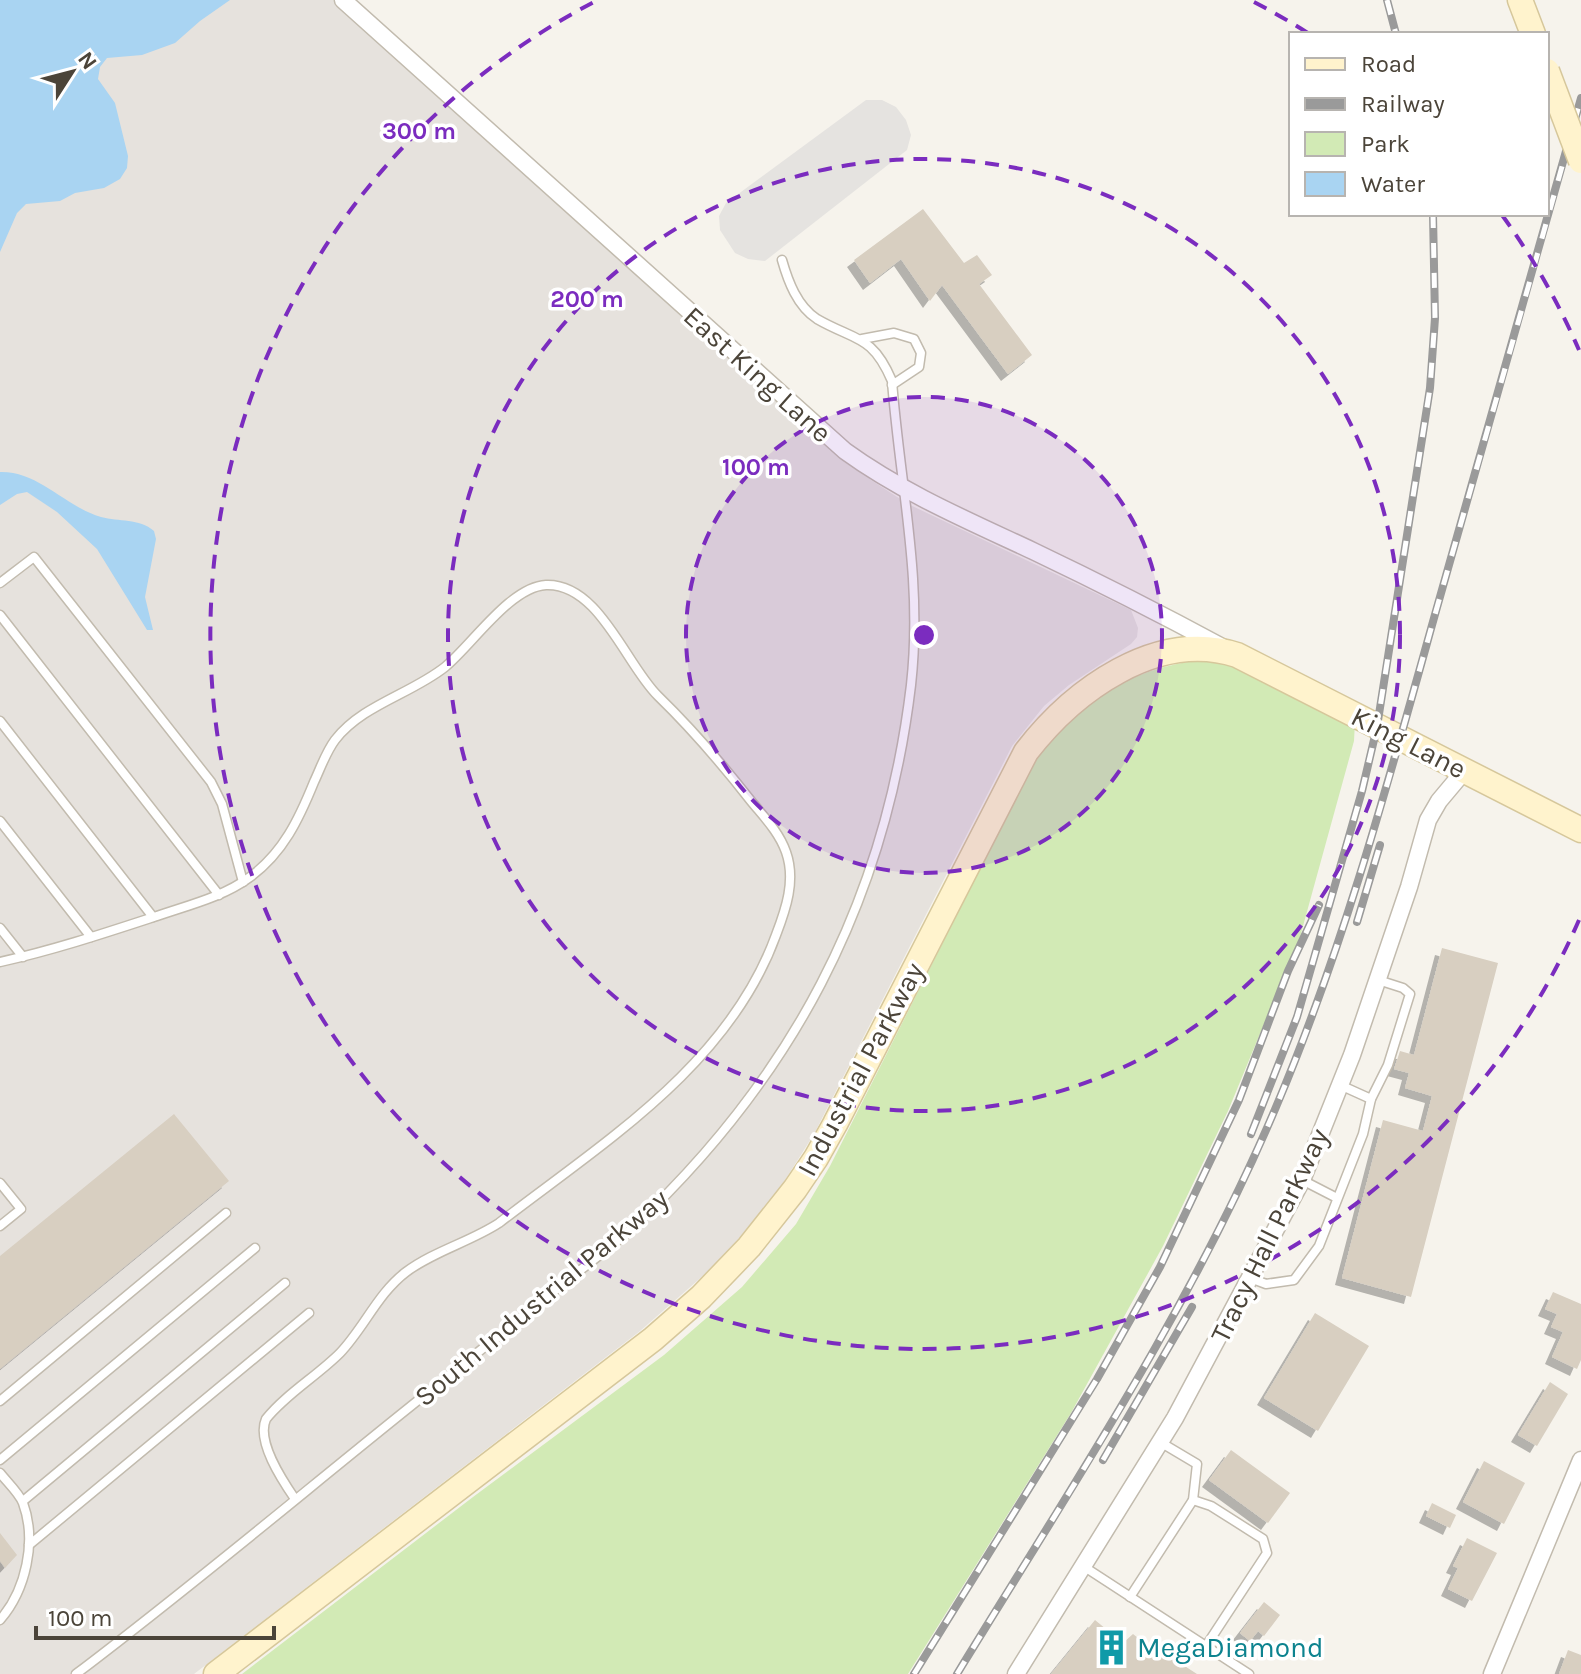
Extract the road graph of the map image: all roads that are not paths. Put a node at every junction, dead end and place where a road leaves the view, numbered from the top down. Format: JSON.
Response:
{"nodes":[{"id":1,"x":343,"y":0,"type":"edge"},
{"id":2,"x":1520,"y":0,"type":"edge"},
{"id":3,"x":1532,"y":32,"type":"edge"},
{"id":4,"x":1549,"y":76,"type":"edge"},
{"id":5,"x":1581,"y":161,"type":"edge"},
{"id":6,"x":782,"y":260,"type":"dead end"},
{"id":7,"x":862,"y":339,"type":"junction"},
{"id":8,"x":892,"y":385,"type":"junction"},
{"id":9,"x":906,"y":490,"type":"junction"},
{"id":10,"x":0,"y":583,"type":"edge"},
{"id":11,"x":0,"y":615,"type":"edge"},
{"id":12,"x":1237,"y":655,"type":"junction"},
{"id":13,"x":0,"y":721,"type":"edge"},
{"id":14,"x":1465,"y":770,"type":"junction"},
{"id":15,"x":0,"y":821,"type":"edge"},
{"id":16,"x":1581,"y":830,"type":"edge"},
{"id":17,"x":243,"y":882,"type":"junction"},
{"id":18,"x":219,"y":895,"type":"junction"},
{"id":19,"x":153,"y":917,"type":"junction"},
{"id":20,"x":0,"y":928,"type":"edge"},
{"id":21,"x":91,"y":937,"type":"junction"},
{"id":22,"x":23,"y":957,"type":"junction"},
{"id":23,"x":0,"y":962,"type":"edge"},
{"id":24,"x":1377,"y":980,"type":"junction"},
{"id":25,"x":1340,"y":1085,"type":"junction"},
{"id":26,"x":1371,"y":1099,"type":"junction"},
{"id":27,"x":1302,"y":1180,"type":"junction"},
{"id":28,"x":0,"y":1183,"type":"edge"},
{"id":29,"x":1337,"y":1198,"type":"junction"},
{"id":30,"x":226,"y":1213,"type":"dead end"},
{"id":31,"x":0,"y":1226,"type":"edge"},
{"id":32,"x":255,"y":1248,"type":"dead end"},
{"id":33,"x":1250,"y":1278,"type":"junction"},
{"id":34,"x":285,"y":1283,"type":"dead end"},
{"id":35,"x":309,"y":1313,"type":"dead end"},
{"id":36,"x":0,"y":1401,"type":"edge"},
{"id":37,"x":1160,"y":1442,"type":"junction"},
{"id":38,"x":0,"y":1460,"type":"edge"},
{"id":39,"x":1581,"y":1460,"type":"edge"},
{"id":40,"x":0,"y":1473,"type":"edge"},
{"id":41,"x":295,"y":1499,"type":"junction"},
{"id":42,"x":1193,"y":1500,"type":"junction"},
{"id":43,"x":23,"y":1501,"type":"junction"},
{"id":44,"x":29,"y":1545,"type":"junction"},
{"id":45,"x":1083,"y":1566,"type":"junction"},
{"id":46,"x":1130,"y":1597,"type":"junction"},
{"id":47,"x":0,"y":1620,"type":"edge"},
{"id":48,"x":1206,"y":1646,"type":"junction"},
{"id":49,"x":76,"y":1674,"type":"edge"},
{"id":50,"x":216,"y":1674,"type":"edge"},
{"id":51,"x":1016,"y":1674,"type":"edge"},
{"id":52,"x":1249,"y":1674,"type":"edge"},
{"id":53,"x":1492,"y":1674,"type":"edge"}],
"edges":[{"from":1,"to":9,"type":"street","name":"East King Lane"},
{"from":2,"to":3,"type":"street"},
{"from":4,"to":5,"type":"street","bridge":true},
{"from":6,"to":7,"type":"lane"},
{"from":7,"to":8,"type":"lane"},
{"from":7,"to":8,"type":"lane"},
{"from":8,"to":9,"type":"lane","name":"South Industrial Parkway"},
{"from":9,"to":12,"type":"street","name":"East King Lane"},
{"from":9,"to":41,"type":"lane","name":"South Industrial Parkway"},
{"from":10,"to":17,"type":"lane"},
{"from":11,"to":18,"type":"lane"},
{"from":12,"to":14,"type":"street","name":"King Lane"},
{"from":12,"to":50,"type":"street","name":"Industrial Parkway"},
{"from":13,"to":19,"type":"lane"},
{"from":14,"to":16,"type":"street","name":"King Lane"},
{"from":14,"to":24,"type":"street","name":"Tracy Hall Parkway"},
{"from":15,"to":21,"type":"lane"},
{"from":17,"to":18,"type":"lane"},
{"from":17,"to":41,"type":"lane"},
{"from":18,"to":19,"type":"lane"},
{"from":19,"to":21,"type":"lane"},
{"from":20,"to":22,"type":"lane"},
{"from":21,"to":22,"type":"lane"},
{"from":22,"to":23,"type":"lane"},
{"from":24,"to":25,"type":"street","name":"Tracy Hall Parkway"},
{"from":24,"to":26,"type":"lane"},
{"from":25,"to":26,"type":"lane"},
{"from":25,"to":27,"type":"street","name":"Tracy Hall Parkway"},
{"from":26,"to":29,"type":"lane"},
{"from":27,"to":29,"type":"lane"},
{"from":27,"to":33,"type":"street","name":"Tracy Hall Parkway"},
{"from":28,"to":31,"type":"lane"},
{"from":29,"to":33,"type":"lane"},
{"from":30,"to":36,"type":"lane"},
{"from":32,"to":38,"type":"lane"},
{"from":33,"to":37,"type":"street","name":"Tracy Hall Parkway"},
{"from":34,"to":43,"type":"lane"},
{"from":35,"to":44,"type":"lane"},
{"from":37,"to":42,"type":"lane"},
{"from":37,"to":45,"type":"street","name":"Tracy Hall Parkway"},
{"from":39,"to":53,"type":"street"},
{"from":40,"to":43,"type":"lane"},
{"from":41,"to":49,"type":"lane","name":"South Industrial Parkway"},
{"from":42,"to":46,"type":"lane"},
{"from":42,"to":48,"type":"lane"},
{"from":43,"to":44,"type":"lane"},
{"from":44,"to":47,"type":"lane"},
{"from":45,"to":46,"type":"lane"},
{"from":45,"to":51,"type":"street","name":"Tracy Hall Parkway"},
{"from":46,"to":48,"type":"lane"},
{"from":48,"to":52,"type":"lane"}]}
